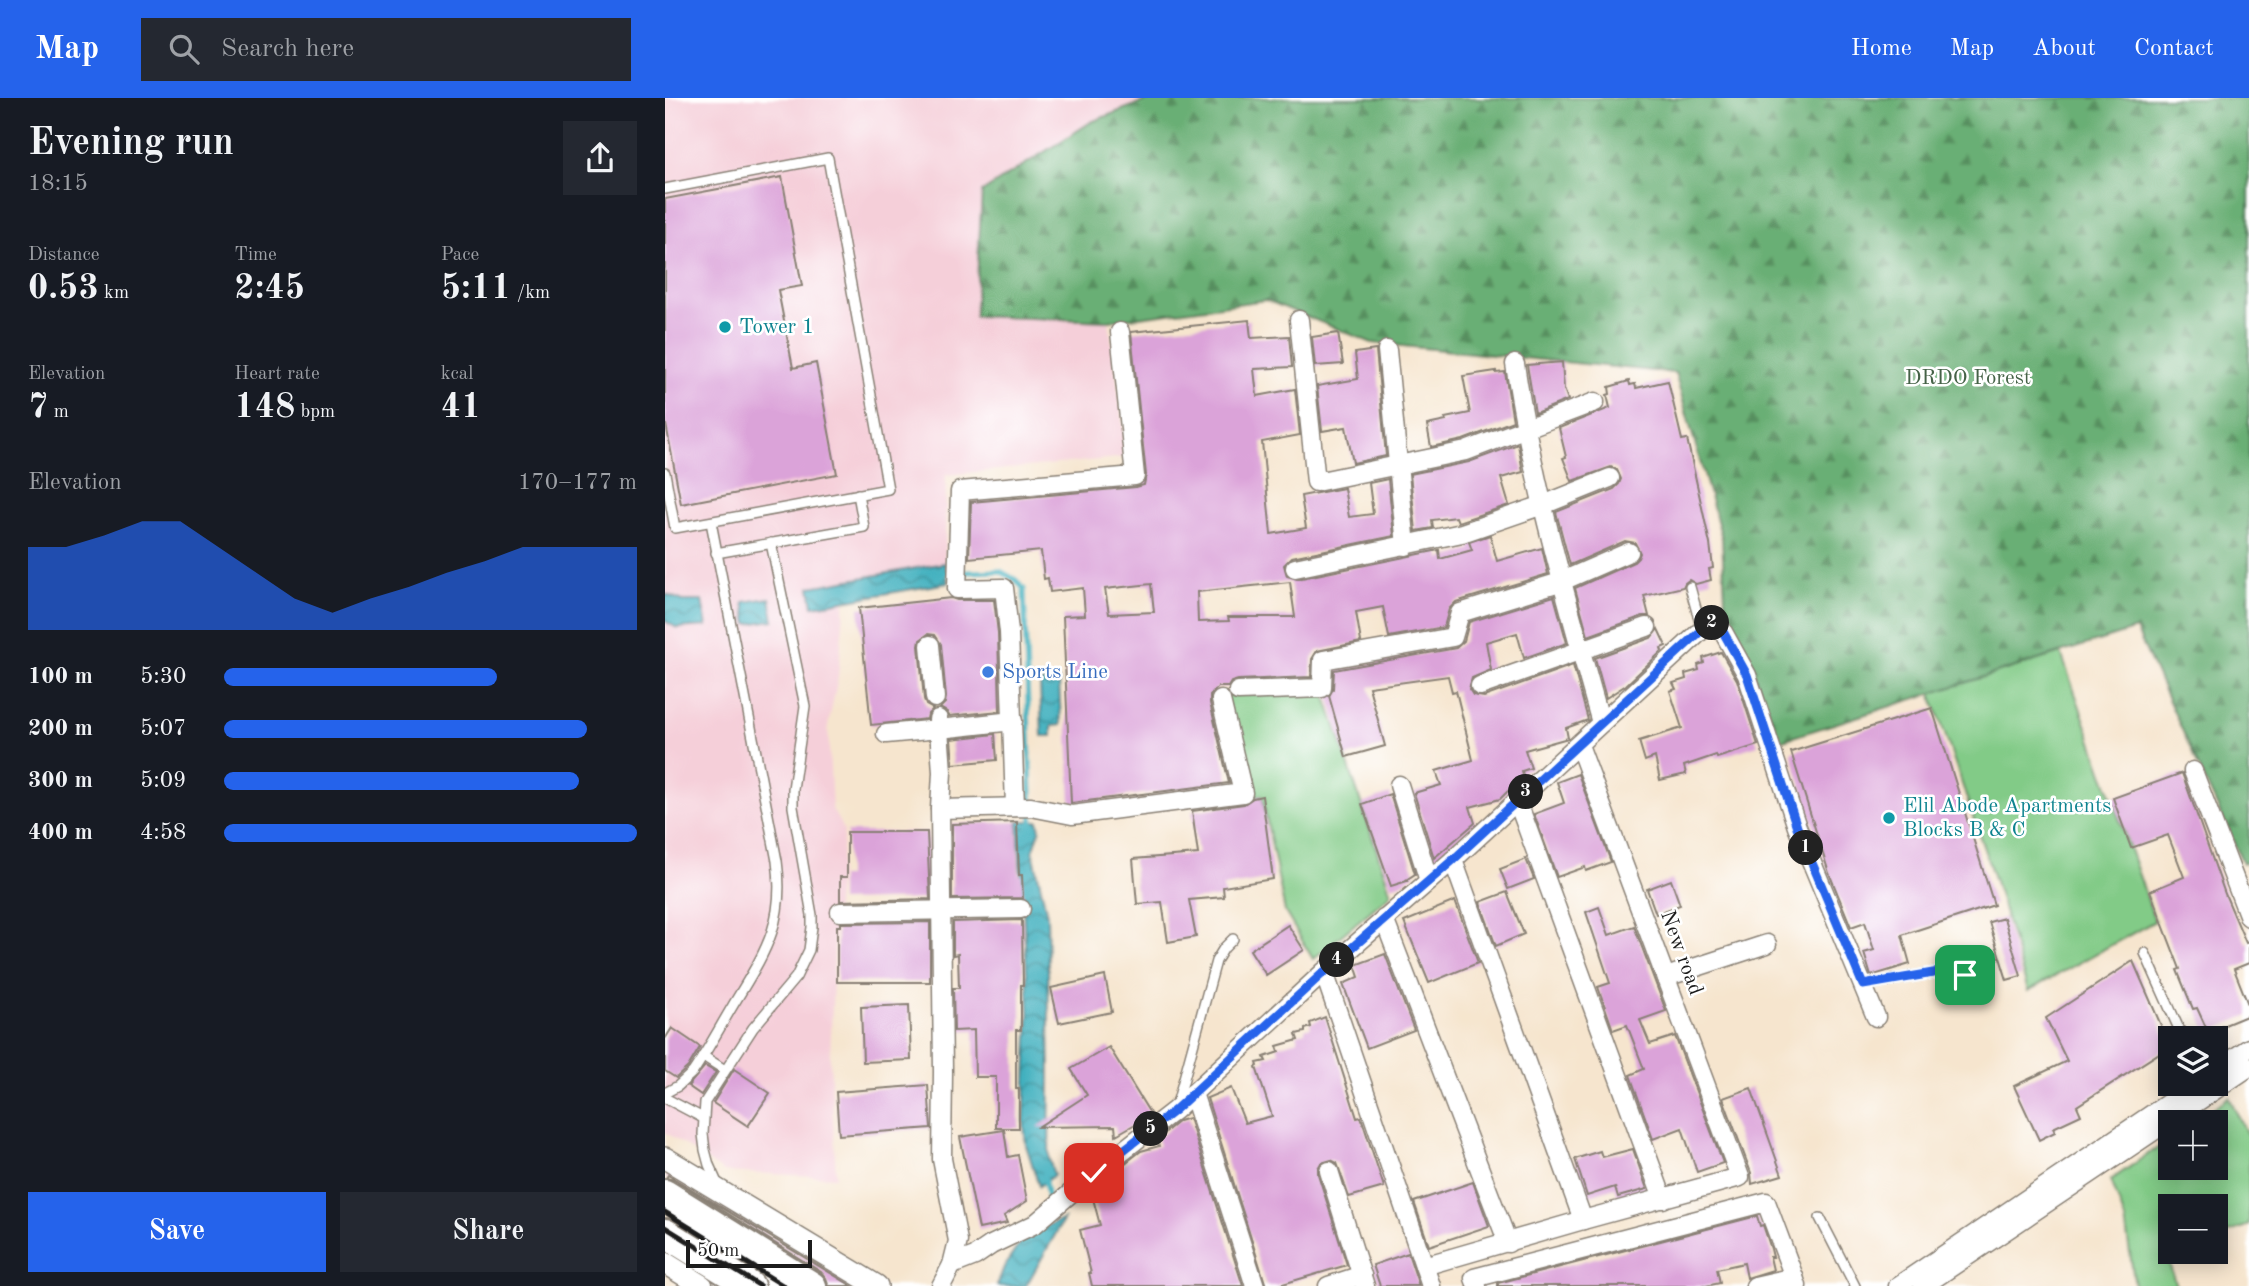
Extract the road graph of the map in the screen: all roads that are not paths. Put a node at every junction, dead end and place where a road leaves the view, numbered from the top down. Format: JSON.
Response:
{"nodes":[{"id":1,"x":665,"y":189,"type":"edge"},
{"id":2,"x":1299,"y":320,"type":"dead end"},
{"id":3,"x":1120,"y":332,"type":"dead end"},
{"id":4,"x":1387,"y":350,"type":"dead end"},
{"id":5,"x":1515,"y":364,"type":"dead end"},
{"id":6,"x":1595,"y":402,"type":"dead end"},
{"id":7,"x":1525,"y":430,"type":"junction"},
{"id":8,"x":1398,"y":466,"type":"junction"},
{"id":9,"x":665,"y":473,"type":"edge"},
{"id":10,"x":1610,"y":478,"type":"dead end"},
{"id":11,"x":858,"y":495,"type":"junction"},
{"id":12,"x":1543,"y":505,"type":"junction"},
{"id":13,"x":711,"y":522,"type":"junction"},
{"id":14,"x":771,"y":543,"type":"junction"},
{"id":15,"x":1406,"y":546,"type":"junction"},
{"id":16,"x":1629,"y":552,"type":"dead end"},
{"id":17,"x":716,"y":553,"type":"junction"},
{"id":18,"x":1295,"y":568,"type":"dead end"},
{"id":19,"x":1560,"y":582,"type":"junction"},
{"id":20,"x":1690,"y":586,"type":"dead end"},
{"id":21,"x":1647,"y":627,"type":"dead end"},
{"id":22,"x":1702,"y":630,"type":"junction"},
{"id":23,"x":930,"y":645,"type":"dead end"},
{"id":24,"x":1580,"y":651,"type":"junction"},
{"id":25,"x":1480,"y":686,"type":"dead end"},
{"id":26,"x":1238,"y":691,"type":"dead end"},
{"id":27,"x":935,"y":698,"type":"dead end"},
{"id":28,"x":1221,"y":700,"type":"dead end"},
{"id":29,"x":1013,"y":721,"type":"junction"},
{"id":30,"x":1601,"y":723,"type":"junction"},
{"id":31,"x":939,"y":724,"type":"junction"},
{"id":32,"x":886,"y":734,"type":"dead end"},
{"id":33,"x":1579,"y":745,"type":"junction"},
{"id":34,"x":2193,"y":771,"type":"dead end"},
{"id":35,"x":1399,"y":785,"type":"dead end"},
{"id":36,"x":1517,"y":800,"type":"junction"},
{"id":37,"x":1023,"y":807,"type":"junction"},
{"id":38,"x":940,"y":809,"type":"junction"},
{"id":39,"x":1453,"y":860,"type":"junction"},
{"id":40,"x":1429,"y":881,"type":"junction"},
{"id":41,"x":1021,"y":909,"type":"dead end"},
{"id":42,"x":942,"y":910,"type":"junction"},
{"id":43,"x":840,"y":912,"type":"dead end"},
{"id":44,"x":2249,"y":917,"type":"edge"},
{"id":45,"x":1384,"y":919,"type":"junction"},
{"id":46,"x":1233,"y":939,"type":"dead end"},
{"id":47,"x":1767,"y":944,"type":"dead end"},
{"id":48,"x":2145,"y":953,"type":"dead end"},
{"id":49,"x":1981,"y":967,"type":"dead end"},
{"id":50,"x":1324,"y":972,"type":"junction"},
{"id":51,"x":1666,"y":976,"type":"junction"},
{"id":52,"x":1863,"y":985,"type":"junction"},
{"id":53,"x":1876,"y":1017,"type":"dead end"},
{"id":54,"x":2178,"y":1026,"type":"edge"},
{"id":55,"x":2249,"y":1048,"type":"edge"},
{"id":56,"x":703,"y":1056,"type":"junction"},
{"id":57,"x":2228,"y":1062,"type":"edge"},
{"id":58,"x":2249,"y":1067,"type":"edge"},
{"id":59,"x":726,"y":1070,"type":"junction"},
{"id":60,"x":2228,"y":1076,"type":"edge"},
{"id":61,"x":1193,"y":1093,"type":"junction"},
{"id":62,"x":665,"y":1095,"type":"edge"},
{"id":63,"x":2190,"y":1096,"type":"edge"},
{"id":64,"x":2191,"y":1096,"type":"edge"},
{"id":65,"x":1175,"y":1110,"type":"junction"},
{"id":66,"x":703,"y":1118,"type":"junction"},
{"id":67,"x":665,"y":1158,"type":"edge"},
{"id":68,"x":1329,"y":1171,"type":"dead end"},
{"id":69,"x":724,"y":1194,"type":"junction"},
{"id":70,"x":665,"y":1195,"type":"edge"},
{"id":71,"x":1663,"y":1199,"type":"junction"},
{"id":72,"x":1820,"y":1217,"type":"dead end"},
{"id":73,"x":1583,"y":1220,"type":"junction"},
{"id":74,"x":665,"y":1233,"type":"edge"},
{"id":75,"x":1508,"y":1242,"type":"junction"},
{"id":76,"x":665,"y":1263,"type":"edge"},
{"id":77,"x":952,"y":1265,"type":"junction"},
{"id":78,"x":1425,"y":1266,"type":"junction"},
{"id":79,"x":1364,"y":1280,"type":"edge"},
{"id":80,"x":1795,"y":1281,"type":"edge"},
{"id":81,"x":702,"y":1286,"type":"edge"},
{"id":82,"x":750,"y":1286,"type":"edge"},
{"id":83,"x":812,"y":1286,"type":"edge"},
{"id":84,"x":877,"y":1286,"type":"edge"},
{"id":85,"x":940,"y":1286,"type":"edge"},
{"id":86,"x":1255,"y":1286,"type":"edge"},
{"id":87,"x":1328,"y":1286,"type":"edge"},
{"id":88,"x":1431,"y":1286,"type":"edge"},
{"id":89,"x":1477,"y":1286,"type":"edge"},
{"id":90,"x":1755,"y":1286,"type":"edge"},
{"id":91,"x":1855,"y":1286,"type":"edge"},
{"id":92,"x":1898,"y":1286,"type":"edge"},
{"id":93,"x":1923,"y":1286,"type":"edge"}],
"edges":[{"from":1,"to":11,"type":"lane"},
{"from":2,"to":8,"type":"street"},
{"from":3,"to":29,"type":"street"},
{"from":4,"to":8,"type":"street"},
{"from":5,"to":7,"type":"street"},
{"from":6,"to":7,"type":"street"},
{"from":7,"to":8,"type":"street"},
{"from":7,"to":12,"type":"street"},
{"from":8,"to":15,"type":"street"},
{"from":9,"to":13,"type":"lane"},
{"from":10,"to":12,"type":"street"},
{"from":11,"to":13,"type":"lane"},
{"from":11,"to":14,"type":"lane"},
{"from":12,"to":15,"type":"street"},
{"from":12,"to":19,"type":"street"},
{"from":13,"to":17,"type":"lane"},
{"from":14,"to":17,"type":"lane"},
{"from":14,"to":59,"type":"lane"},
{"from":15,"to":18,"type":"street"},
{"from":16,"to":19,"type":"street"},
{"from":17,"to":56,"type":"lane"},
{"from":19,"to":24,"type":"street"},
{"from":19,"to":26,"type":"street"},
{"from":20,"to":22,"type":"lane"},
{"from":21,"to":24,"type":"street"},
{"from":22,"to":30,"type":"street"},
{"from":22,"to":52,"type":"street"},
{"from":23,"to":27,"type":"street"},
{"from":24,"to":25,"type":"street"},
{"from":24,"to":30,"type":"street"},
{"from":28,"to":37,"type":"street"},
{"from":29,"to":31,"type":"street"},
{"from":29,"to":37,"type":"street"},
{"from":30,"to":33,"type":"street"},
{"from":31,"to":32,"type":"street"},
{"from":31,"to":38,"type":"street"},
{"from":33,"to":36,"type":"street"},
{"from":33,"to":51,"type":"street","name":"New road"},
{"from":34,"to":44,"type":"street"},
{"from":35,"to":40,"type":"street"},
{"from":36,"to":39,"type":"street"},
{"from":36,"to":71,"type":"street"},
{"from":37,"to":38,"type":"street"},
{"from":38,"to":42,"type":"street"},
{"from":39,"to":40,"type":"street"},
{"from":39,"to":73,"type":"street"},
{"from":40,"to":45,"type":"street"},
{"from":41,"to":42,"type":"street"},
{"from":42,"to":43,"type":"street"},
{"from":42,"to":77,"type":"street"},
{"from":45,"to":50,"type":"street"},
{"from":45,"to":75,"type":"street"},
{"from":46,"to":65,"type":"lane"},
{"from":47,"to":51,"type":"street"},
{"from":48,"to":54,"type":"lane"},
{"from":49,"to":52,"type":"lane"},
{"from":50,"to":61,"type":"street"},
{"from":50,"to":78,"type":"street"},
{"from":51,"to":71,"type":"street","name":"New road"},
{"from":52,"to":53,"type":"street"},
{"from":55,"to":57,"type":"street"},
{"from":56,"to":59,"type":"lane"},
{"from":56,"to":62,"type":"lane"},
{"from":58,"to":60,"type":"street"},
{"from":59,"to":66,"type":"lane"},
{"from":61,"to":65,"type":"street"},
{"from":61,"to":86,"type":"street"},
{"from":62,"to":66,"type":"lane"},
{"from":63,"to":92,"type":"street"},
{"from":64,"to":93,"type":"street"},
{"from":65,"to":77,"type":"street"},
{"from":66,"to":69,"type":"lane"},
{"from":67,"to":69,"type":"street"},
{"from":68,"to":79,"type":"street"},
{"from":69,"to":84,"type":"street"},
{"from":70,"to":83,"type":"highway"},
{"from":71,"to":73,"type":"street"},
{"from":72,"to":91,"type":"lane"},
{"from":73,"to":75,"type":"street"},
{"from":74,"to":82,"type":"highway"},
{"from":75,"to":78,"type":"street"},
{"from":76,"to":81,"type":"street"},
{"from":77,"to":85,"type":"street"},
{"from":78,"to":88,"type":"street"},
{"from":79,"to":87,"type":"street"},
{"from":80,"to":89,"type":"street"},
{"from":80,"to":90,"type":"street"}]}
